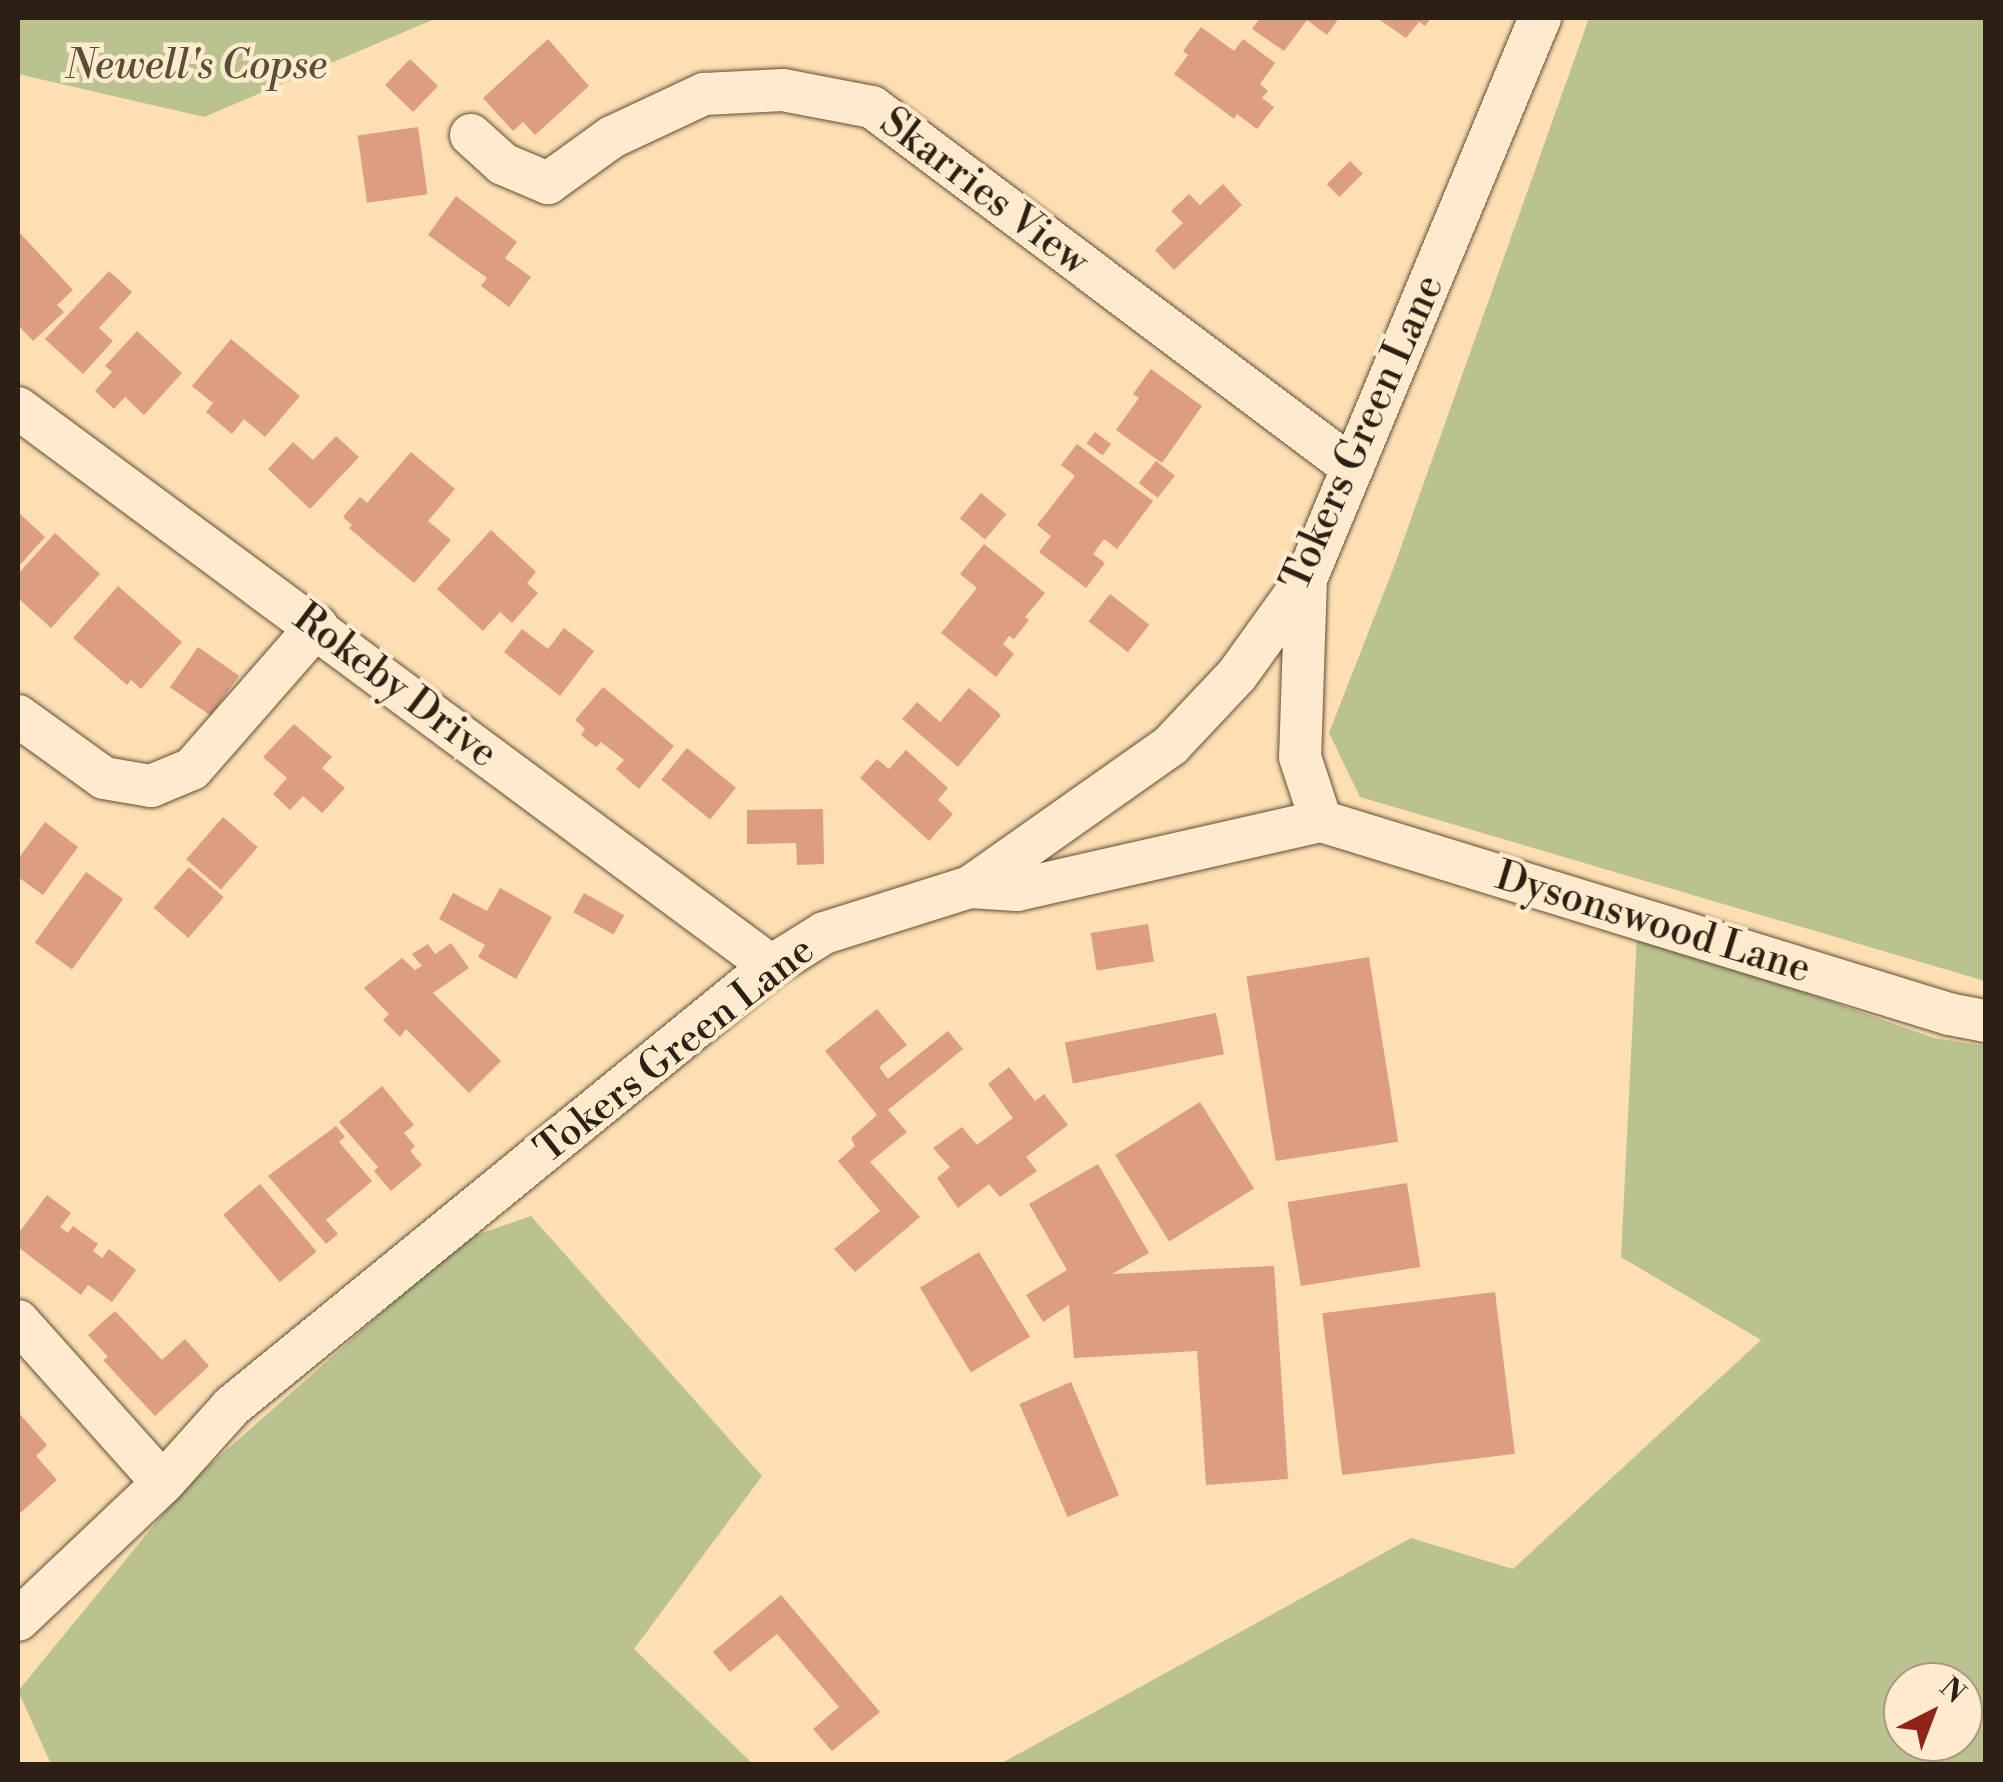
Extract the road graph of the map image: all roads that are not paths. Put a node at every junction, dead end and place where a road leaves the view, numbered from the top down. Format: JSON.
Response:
{"nodes":[{"id":1,"x":1540,"y":18,"type":"edge"},
{"id":2,"x":472,"y":136,"type":"dead end"},
{"id":3,"x":18,"y":408,"type":"edge"},
{"id":4,"x":1354,"y":468,"type":"junction"},
{"id":5,"x":1306,"y":579,"type":"junction"},
{"id":6,"x":317,"y":626,"type":"junction"},
{"id":7,"x":18,"y":716,"type":"edge"},
{"id":8,"x":1322,"y":820,"type":"junction"},
{"id":9,"x":970,"y":887,"type":"junction"},
{"id":10,"x":771,"y":966,"type":"junction"},
{"id":11,"x":1986,"y":1021,"type":"edge"},
{"id":12,"x":18,"y":1321,"type":"edge"},
{"id":13,"x":163,"y":1483,"type":"junction"},
{"id":14,"x":18,"y":1620,"type":"edge"}],
"edges":[{"from":1,"to":4,"type":"street","name":"Tokers Green Lane"},
{"from":2,"to":4,"type":"street","name":"Skarries View"},
{"from":3,"to":6,"type":"street","name":"Rokeby Drive"},
{"from":4,"to":5,"type":"street","name":"Tokers Green Lane"},
{"from":5,"to":8,"type":"street"},
{"from":5,"to":9,"type":"street","name":"Tokers Green Lane"},
{"from":6,"to":7,"type":"street"},
{"from":6,"to":10,"type":"street","name":"Rokeby Drive"},
{"from":8,"to":9,"type":"street"},
{"from":8,"to":11,"type":"street","name":"Dysonswood Lane"},
{"from":9,"to":10,"type":"street","name":"Tokers Green Lane"},
{"from":10,"to":13,"type":"street","name":"Tokers Green Lane"},
{"from":12,"to":13,"type":"street"},
{"from":13,"to":14,"type":"street","name":"Tokers Green Lane"}]}
